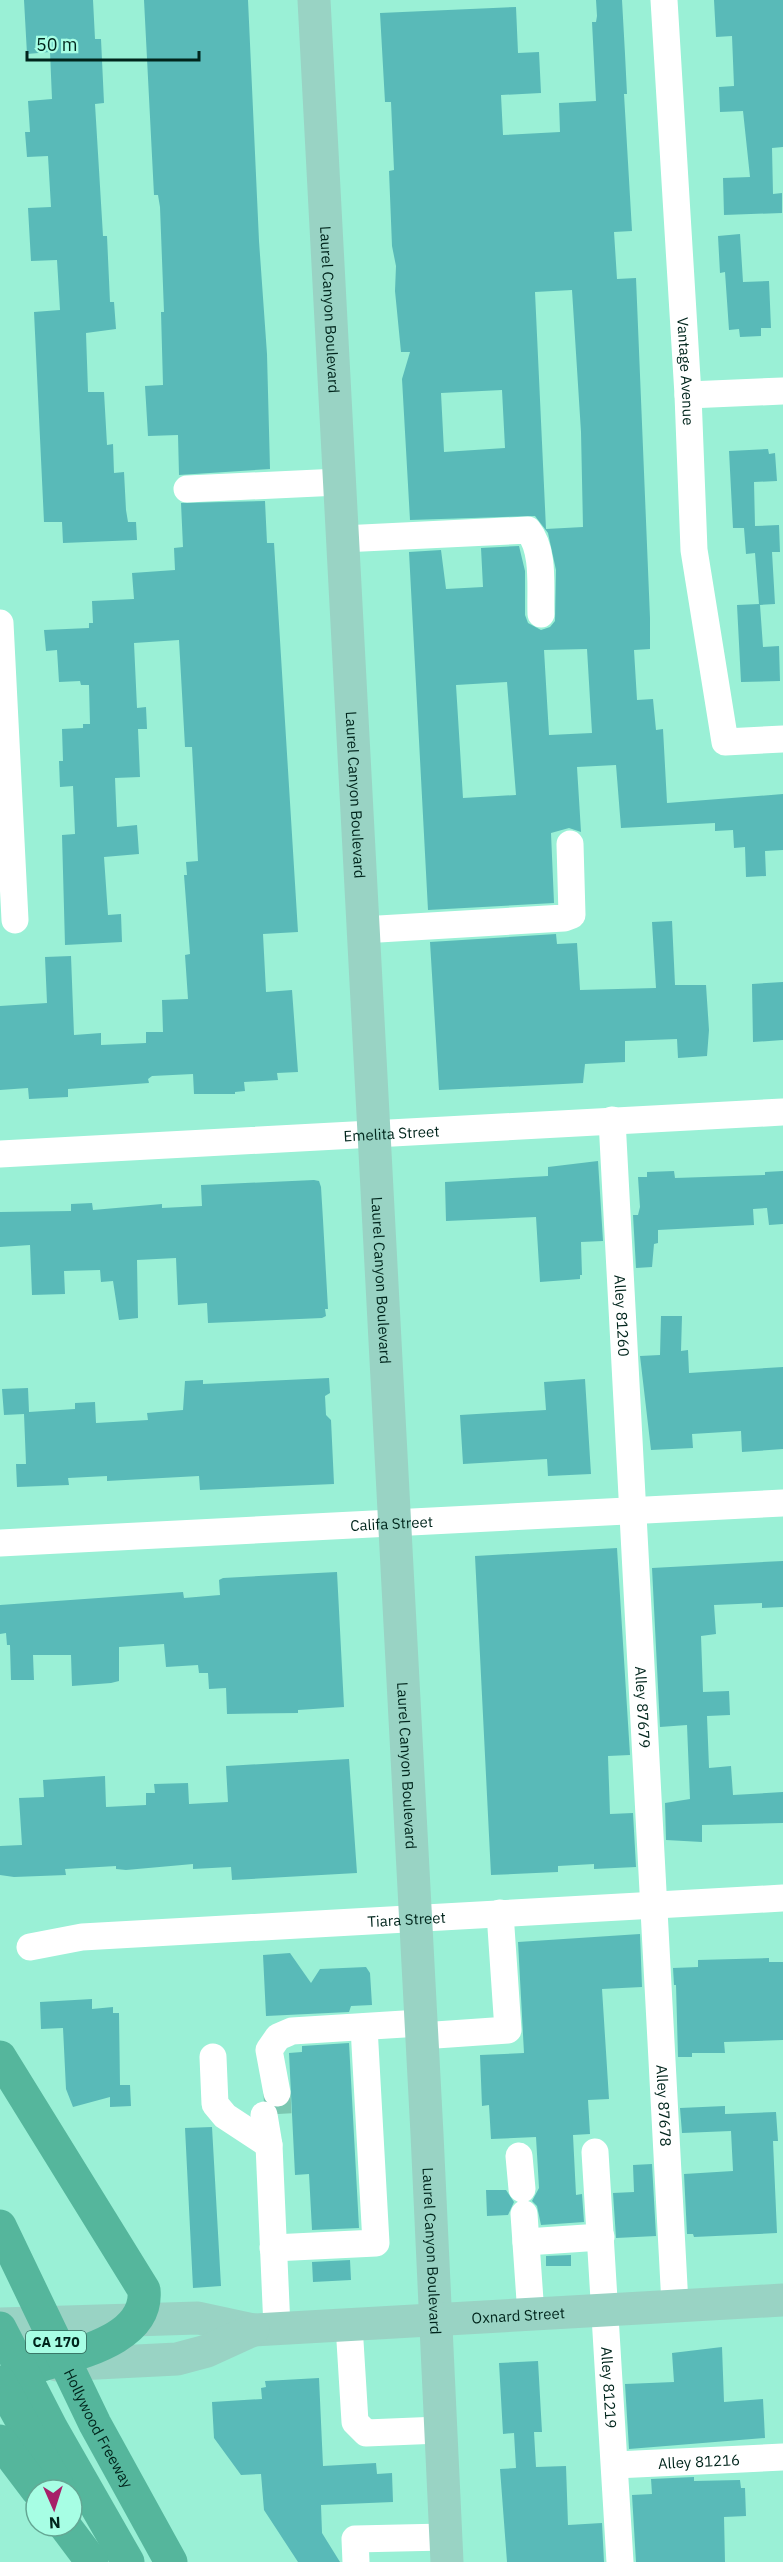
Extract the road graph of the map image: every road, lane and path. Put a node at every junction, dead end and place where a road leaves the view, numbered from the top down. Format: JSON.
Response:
{"nodes":[{"id":1,"x":314,"y":0,"type":"edge"},
{"id":2,"x":664,"y":0,"type":"edge"},
{"id":3,"x":783,"y":391,"type":"edge"},
{"id":4,"x":688,"y":395,"type":"junction"},
{"id":5,"x":339,"y":482,"type":"junction"},
{"id":6,"x":187,"y":489,"type":"dead end"},
{"id":7,"x":342,"y":539,"type":"junction"},
{"id":8,"x":541,"y":614,"type":"dead end"},
{"id":9,"x":0,"y":623,"type":"edge"},
{"id":10,"x":783,"y":739,"type":"edge"},
{"id":11,"x":4,"y":800,"type":"edge"},
{"id":12,"x":570,"y":843,"type":"dead end"},
{"id":13,"x":15,"y":920,"type":"dead end"},
{"id":14,"x":362,"y":930,"type":"junction"},
{"id":15,"x":783,"y":1112,"type":"edge"},
{"id":16,"x":612,"y":1120,"type":"junction"},
{"id":17,"x":374,"y":1134,"type":"junction"},
{"id":18,"x":0,"y":1154,"type":"edge"},
{"id":19,"x":783,"y":1503,"type":"edge"},
{"id":20,"x":633,"y":1511,"type":"junction"},
{"id":21,"x":394,"y":1524,"type":"junction"},
{"id":22,"x":0,"y":1543,"type":"edge"},
{"id":23,"x":783,"y":1898,"type":"edge"},
{"id":24,"x":655,"y":1905,"type":"junction"},
{"id":25,"x":500,"y":1913,"type":"junction"},
{"id":26,"x":414,"y":1918,"type":"junction"},
{"id":27,"x":30,"y":1947,"type":"dead end"},
{"id":28,"x":364,"y":2027,"type":"junction"},
{"id":29,"x":420,"y":2030,"type":"junction"},
{"id":30,"x":0,"y":2057,"type":"edge"},
{"id":31,"x":213,"y":2057,"type":"dead end"},
{"id":32,"x":269,"y":2145,"type":"junction"},
{"id":33,"x":595,"y":2152,"type":"dead end"},
{"id":34,"x":519,"y":2156,"type":"dead end"},
{"id":35,"x":601,"y":2237,"type":"junction"},
{"id":36,"x":6,"y":2240,"type":"edge"},
{"id":37,"x":526,"y":2242,"type":"junction"},
{"id":38,"x":273,"y":2248,"type":"junction"},
{"id":39,"x":783,"y":2300,"type":"edge"},
{"id":40,"x":675,"y":2305,"type":"junction"},
{"id":41,"x":606,"y":2310,"type":"junction"},
{"id":42,"x":531,"y":2315,"type":"junction"},
{"id":43,"x":136,"y":2319,"type":"junction"},
{"id":44,"x":435,"y":2320,"type":"junction"},
{"id":45,"x":0,"y":2324,"type":"edge"},
{"id":46,"x":349,"y":2325,"type":"junction"},
{"id":47,"x":0,"y":2328,"type":"edge"},
{"id":48,"x":265,"y":2329,"type":"junction"},
{"id":49,"x":39,"y":2366,"type":"junction"},
{"id":50,"x":0,"y":2368,"type":"edge"},
{"id":51,"x":0,"y":2382,"type":"edge"},
{"id":52,"x":440,"y":2430,"type":"junction"},
{"id":53,"x":26,"y":2434,"type":"edge"},
{"id":54,"x":783,"y":2457,"type":"edge"},
{"id":55,"x":615,"y":2466,"type":"junction"},
{"id":56,"x":35,"y":2478,"type":"edge"},
{"id":57,"x":53,"y":2478,"type":"edge"},
{"id":58,"x":84,"y":2532,"type":"edge"},
{"id":59,"x":74,"y":2538,"type":"edge"},
{"id":60,"x":446,"y":2550,"type":"edge"},
{"id":61,"x":92,"y":2562,"type":"edge"},
{"id":62,"x":101,"y":2562,"type":"edge"},
{"id":63,"x":128,"y":2562,"type":"edge"},
{"id":64,"x":171,"y":2562,"type":"edge"},
{"id":65,"x":356,"y":2562,"type":"edge"},
{"id":66,"x":620,"y":2562,"type":"edge"}],
"edges":[{"from":1,"to":5,"type":"main road","name":"Laurel Canyon Boulevard"},
{"from":2,"to":4,"type":"street","name":"Vantage Avenue"},
{"from":3,"to":4,"type":"street"},
{"from":4,"to":10,"type":"street","name":"Vantage Avenue"},
{"from":5,"to":6,"type":"street"},
{"from":5,"to":7,"type":"main road","name":"Laurel Canyon Boulevard"},
{"from":7,"to":8,"type":"street"},
{"from":7,"to":14,"type":"main road","name":"Laurel Canyon Boulevard"},
{"from":9,"to":11,"type":"street"},
{"from":11,"to":13,"type":"street"},
{"from":12,"to":14,"type":"street"},
{"from":14,"to":17,"type":"main road","name":"Laurel Canyon Boulevard"},
{"from":15,"to":16,"type":"street","name":"Emelita Street"},
{"from":16,"to":17,"type":"street","name":"Emelita Street"},
{"from":16,"to":20,"type":"street","name":"Alley 81260"},
{"from":17,"to":18,"type":"street","name":"Emelita Street"},
{"from":17,"to":21,"type":"main road","name":"Laurel Canyon Boulevard"},
{"from":19,"to":20,"type":"street","name":"Califa Street"},
{"from":20,"to":21,"type":"street","name":"Califa Street"},
{"from":20,"to":24,"type":"street","name":"Alley 87679"},
{"from":21,"to":22,"type":"street","name":"Califa Street"},
{"from":21,"to":26,"type":"main road","name":"Laurel Canyon Boulevard"},
{"from":23,"to":24,"type":"street","name":"Tiara Street"},
{"from":24,"to":25,"type":"street","name":"Tiara Street"},
{"from":24,"to":40,"type":"street","name":"Alley 87678"},
{"from":25,"to":26,"type":"street","name":"Tiara Street"},
{"from":25,"to":29,"type":"street"},
{"from":26,"to":27,"type":"street","name":"Tiara Street"},
{"from":26,"to":29,"type":"main road","name":"Laurel Canyon Boulevard"},
{"from":28,"to":29,"type":"street"},
{"from":28,"to":32,"type":"street"},
{"from":28,"to":38,"type":"street"},
{"from":29,"to":44,"type":"main road","name":"Laurel Canyon Boulevard"},
{"from":30,"to":43,"type":"highway"},
{"from":31,"to":32,"type":"street"},
{"from":32,"to":38,"type":"street"},
{"from":33,"to":35,"type":"street","name":"Alley 81219"},
{"from":34,"to":37,"type":"street"},
{"from":35,"to":37,"type":"street"},
{"from":35,"to":41,"type":"street","name":"Alley 81219"},
{"from":36,"to":64,"type":"highway","name":"Hollywood Freeway","number":"CA 170"},
{"from":37,"to":42,"type":"street"},
{"from":38,"to":48,"type":"street"},
{"from":39,"to":40,"type":"main road","name":"Oxnard Street"},
{"from":40,"to":41,"type":"main road","name":"Oxnard Street"},
{"from":41,"to":42,"type":"main road","name":"Oxnard Street"},
{"from":41,"to":55,"type":"street","name":"Alley 81219"},
{"from":42,"to":44,"type":"main road","name":"Oxnard Street"},
{"from":43,"to":45,"type":"main road","name":"Oxnard Street"},
{"from":43,"to":48,"type":"main road","name":"Oxnard Street"},
{"from":43,"to":49,"type":"highway"},
{"from":44,"to":46,"type":"main road","name":"Oxnard Street"},
{"from":44,"to":52,"type":"main road","name":"Laurel Canyon Boulevard"},
{"from":46,"to":48,"type":"main road","name":"Oxnard Street"},
{"from":46,"to":52,"type":"street"},
{"from":47,"to":53,"type":"highway"},
{"from":48,"to":49,"type":"main road","name":"Oxnard Street"},
{"from":49,"to":50,"type":"main road","name":"Oxnard Street"},
{"from":51,"to":53,"type":"highway"},
{"from":52,"to":60,"type":"main road","name":"Laurel Canyon Boulevard"},
{"from":53,"to":56,"type":"highway"},
{"from":53,"to":57,"type":"highway"},
{"from":53,"to":63,"type":"highway"},
{"from":54,"to":55,"type":"street","name":"Alley 81216"},
{"from":55,"to":66,"type":"street","name":"Alley 81219"},
{"from":58,"to":62,"type":"highway"},
{"from":59,"to":61,"type":"highway"},
{"from":60,"to":65,"type":"street"}]}
